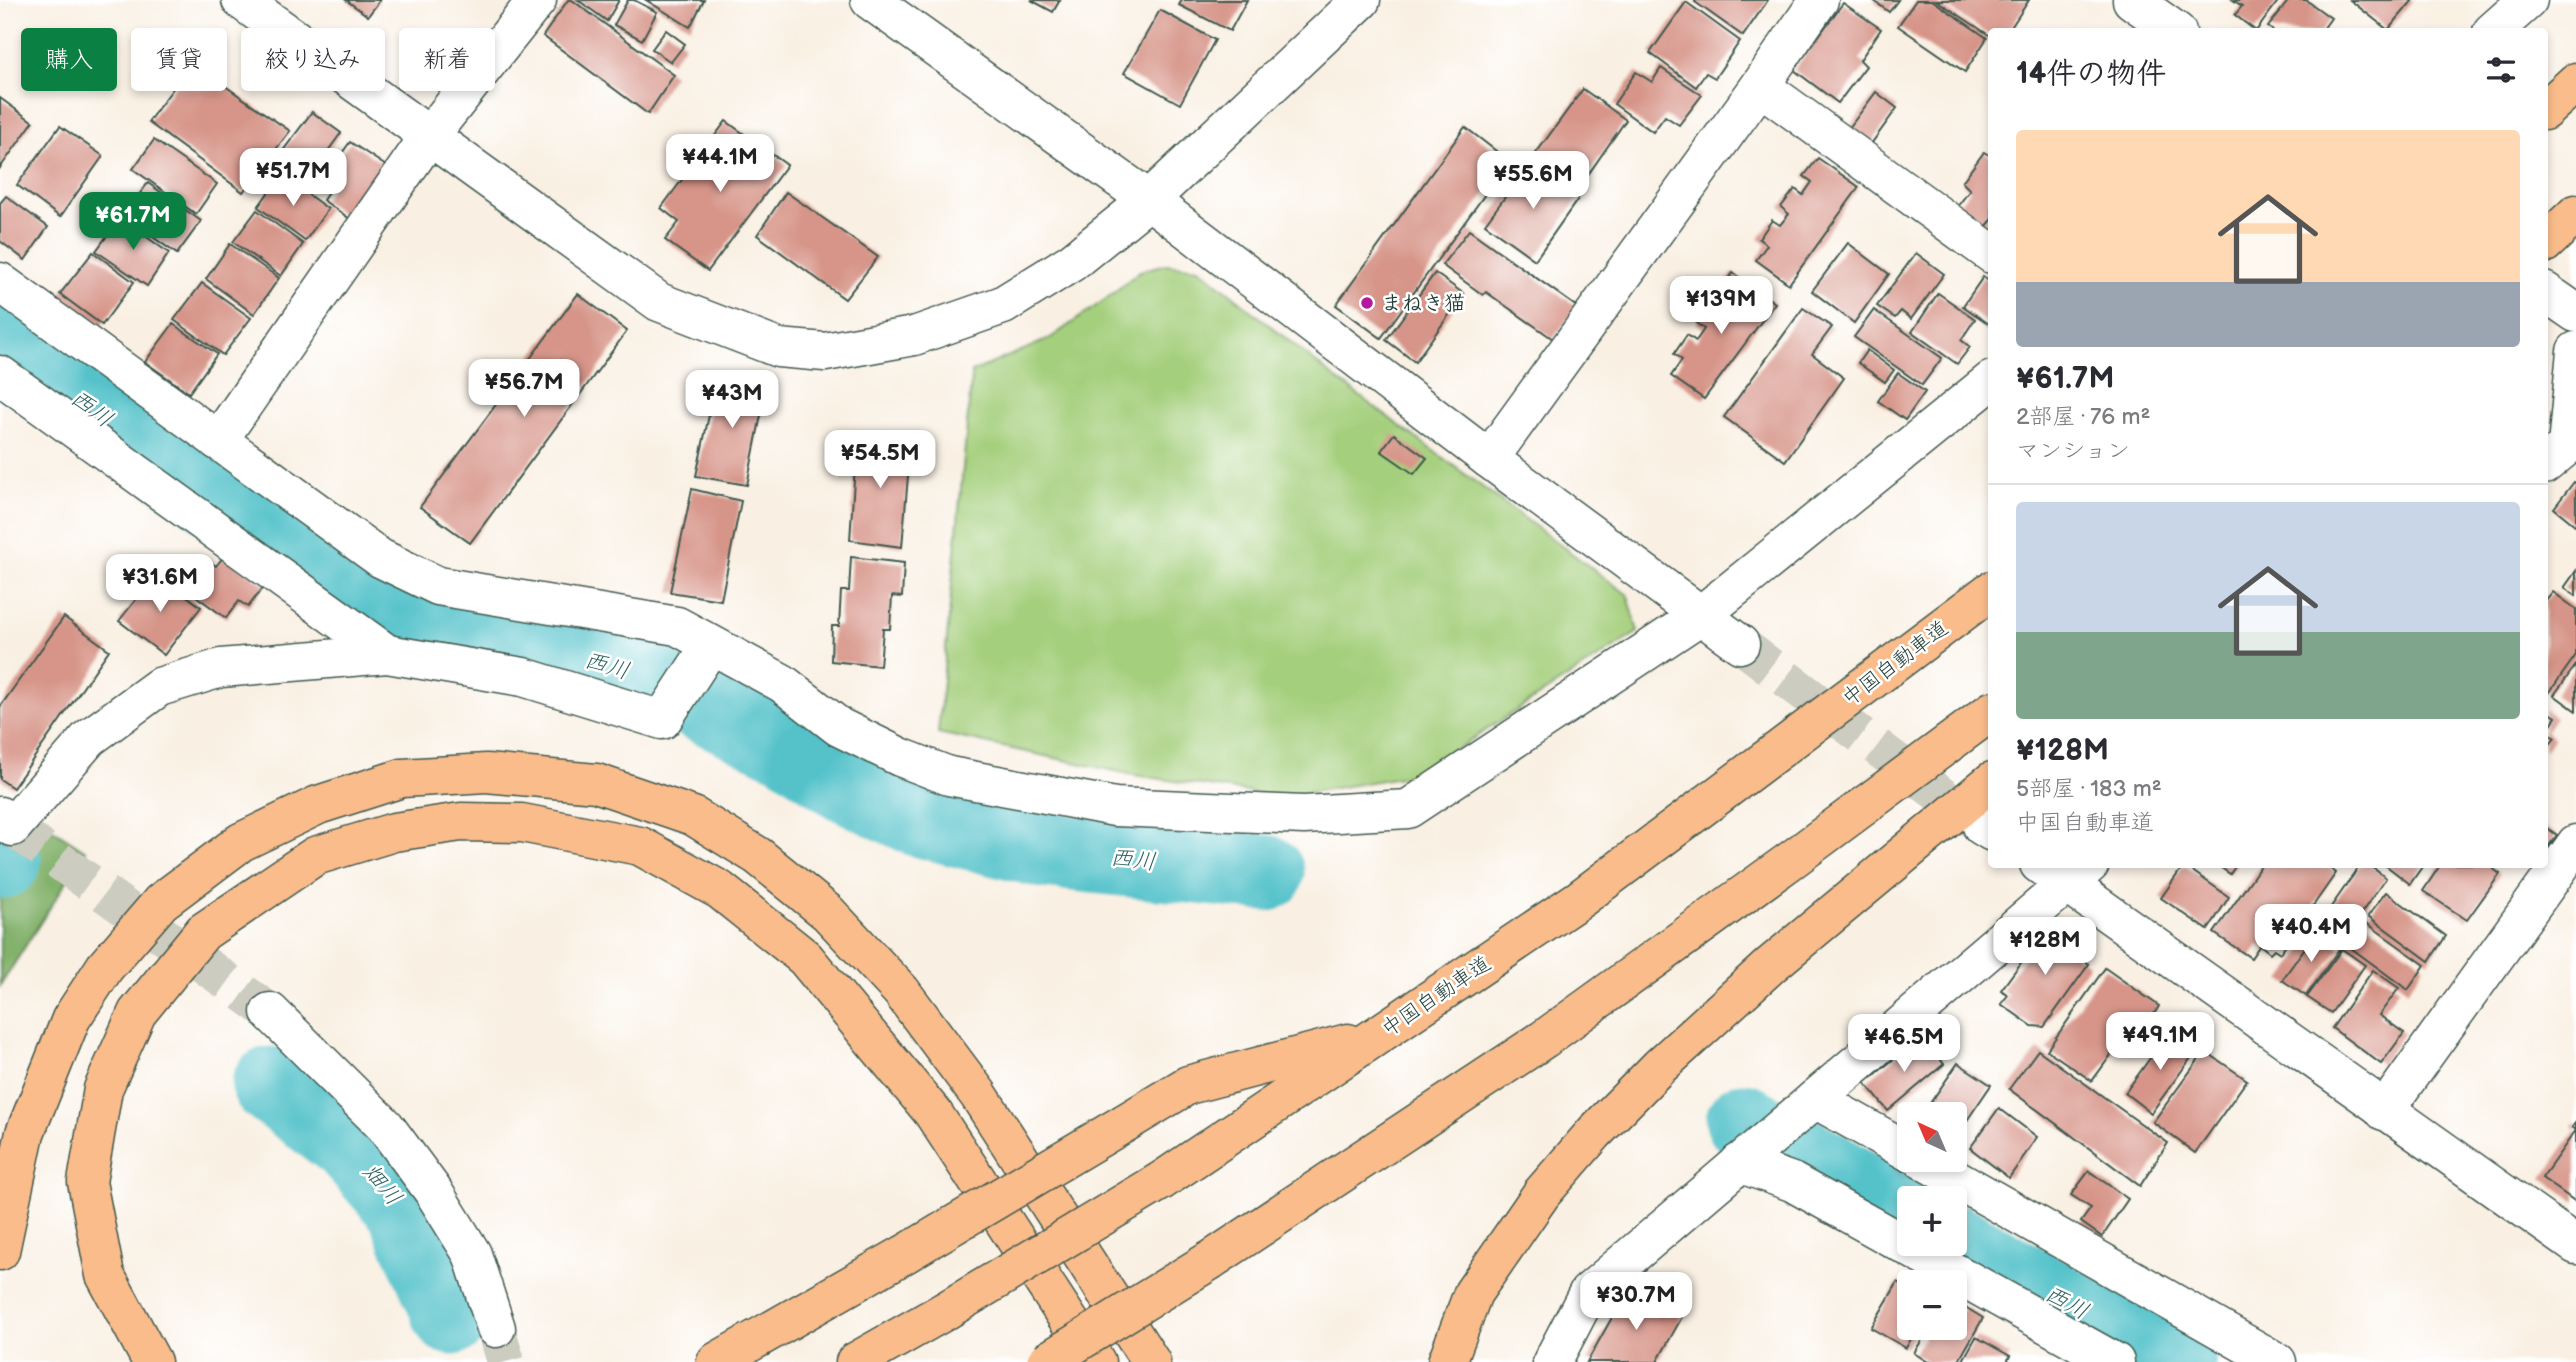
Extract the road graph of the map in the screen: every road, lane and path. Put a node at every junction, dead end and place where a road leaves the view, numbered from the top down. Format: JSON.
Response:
{"nodes":[{"id":1,"x":241,"y":0,"type":"edge"},
{"id":2,"x":537,"y":0,"type":"edge"},
{"id":3,"x":870,"y":0,"type":"edge"},
{"id":4,"x":1361,"y":0,"type":"edge"},
{"id":5,"x":1819,"y":0,"type":"edge"},
{"id":6,"x":2132,"y":0,"type":"edge"},
{"id":7,"x":2528,"y":0,"type":"edge"},
{"id":8,"x":910,"y":11,"type":"edge"},
{"id":9,"x":2171,"y":28,"type":"edge"},
{"id":10,"x":2496,"y":28,"type":"edge"},
{"id":11,"x":2576,"y":82,"type":"edge"},
{"id":12,"x":1760,"y":86,"type":"junction"},
{"id":13,"x":2548,"y":107,"type":"edge"},
{"id":14,"x":430,"y":135,"type":"junction"},
{"id":15,"x":1149,"y":200,"type":"junction"},
{"id":16,"x":2576,"y":214,"type":"edge"},
{"id":17,"x":2548,"y":240,"type":"edge"},
{"id":18,"x":1988,"y":251,"type":"edge"},
{"id":19,"x":0,"y":282,"type":"edge"},
{"id":20,"x":2548,"y":294,"type":"edge"},
{"id":21,"x":2576,"y":313,"type":"edge"},
{"id":22,"x":2576,"y":351,"type":"edge"},
{"id":23,"x":0,"y":375,"type":"edge"},
{"id":24,"x":1988,"y":383,"type":"edge"},
{"id":25,"x":218,"y":441,"type":"junction"},
{"id":26,"x":1489,"y":459,"type":"junction"},
{"id":27,"x":2548,"y":462,"type":"edge"},
{"id":28,"x":1988,"y":593,"type":"edge"},
{"id":29,"x":1701,"y":615,"type":"junction"},
{"id":30,"x":1740,"y":644,"type":"tunnel mouth"},
{"id":31,"x":706,"y":652,"type":"junction"},
{"id":32,"x":387,"y":654,"type":"junction"},
{"id":33,"x":1988,"y":714,"type":"edge"},
{"id":34,"x":1988,"y":784,"type":"edge"},
{"id":35,"x":0,"y":816,"type":"edge"},
{"id":36,"x":2576,"y":844,"type":"edge"},
{"id":37,"x":2065,"y":871,"type":"edge"},
{"id":38,"x":270,"y":1012,"type":"tunnel mouth"},
{"id":39,"x":1377,"y":1035,"type":"junction"},
{"id":40,"x":1806,"y":1107,"type":"junction"},
{"id":41,"x":2384,"y":1111,"type":"junction"},
{"id":42,"x":1897,"y":1147,"type":"edge"},
{"id":43,"x":1746,"y":1158,"type":"junction"},
{"id":44,"x":1944,"y":1172,"type":"edge"},
{"id":45,"x":2576,"y":1245,"type":"edge"},
{"id":46,"x":0,"y":1251,"type":"edge"},
{"id":47,"x":496,"y":1328,"type":"tunnel mouth"},
{"id":48,"x":152,"y":1362,"type":"edge"},
{"id":49,"x":716,"y":1362,"type":"edge"},
{"id":50,"x":855,"y":1362,"type":"edge"},
{"id":51,"x":1046,"y":1362,"type":"edge"},
{"id":52,"x":1096,"y":1362,"type":"edge"},
{"id":53,"x":1151,"y":1362,"type":"edge"},
{"id":54,"x":1447,"y":1362,"type":"edge"},
{"id":55,"x":1552,"y":1362,"type":"edge"},
{"id":56,"x":2115,"y":1362,"type":"edge"},
{"id":57,"x":2277,"y":1362,"type":"edge"}],
"edges":[{"from":1,"to":14,"type":"street"},
{"from":2,"to":14,"type":"street"},
{"from":3,"to":8,"type":"street"},
{"from":4,"to":15,"type":"street"},
{"from":5,"to":12,"type":"street"},
{"from":6,"to":9,"type":"street"},
{"from":7,"to":10,"type":"street"},
{"from":8,"to":15,"type":"street"},
{"from":11,"to":13,"type":"highway"},
{"from":12,"to":18,"type":"street"},
{"from":12,"to":26,"type":"street"},
{"from":14,"to":15,"type":"street"},
{"from":14,"to":25,"type":"street"},
{"from":15,"to":26,"type":"street"},
{"from":16,"to":17,"type":"highway"},
{"from":19,"to":25,"type":"street"},
{"from":20,"to":21,"type":"street"},
{"from":22,"to":27,"type":"street"},
{"from":23,"to":32,"type":"street"},
{"from":24,"to":29,"type":"street"},
{"from":25,"to":31,"type":"street"},
{"from":26,"to":29,"type":"street"},
{"from":28,"to":39,"type":"highway","name":"中国自動車道"},
{"from":29,"to":30,"type":"street"},
{"from":29,"to":31,"type":"street"},
{"from":31,"to":32,"type":"street"},
{"from":32,"to":35,"type":"street"},
{"from":33,"to":51,"type":"highway","bridge":true},
{"from":34,"to":54,"type":"highway"},
{"from":36,"to":41,"type":"street"},
{"from":37,"to":40,"type":"street"},
{"from":37,"to":41,"type":"street"},
{"from":38,"to":47,"type":"street"},
{"from":39,"to":49,"type":"highway","bridge":true},
{"from":39,"to":50,"type":"highway","name":"中国自動車道","bridge":true},
{"from":40,"to":42,"type":"street"},
{"from":40,"to":43,"type":"street"},
{"from":41,"to":45,"type":"street"},
{"from":43,"to":55,"type":"street"},
{"from":43,"to":56,"type":"street"},
{"from":44,"to":57,"type":"street"},
{"from":46,"to":53,"type":"highway"},
{"from":48,"to":52,"type":"highway"}]}
